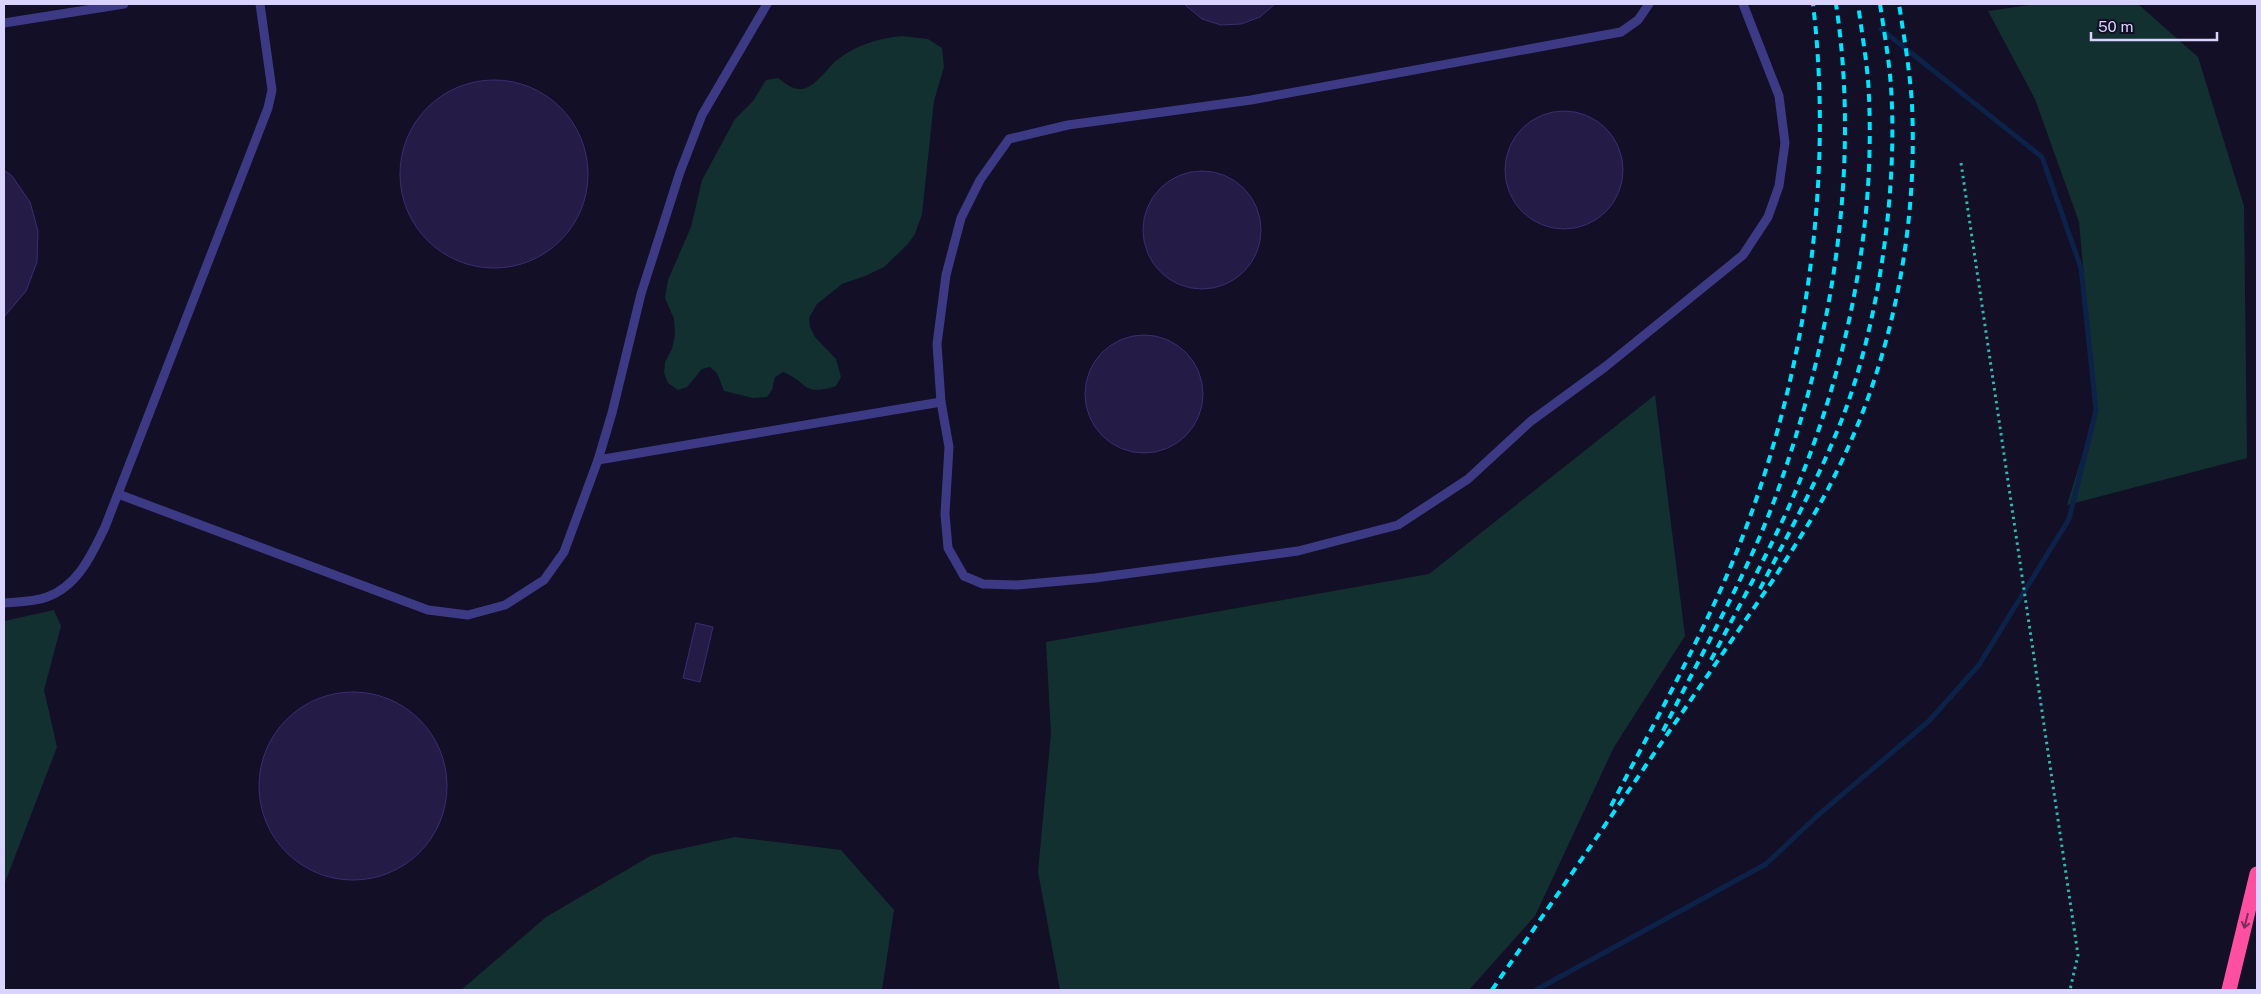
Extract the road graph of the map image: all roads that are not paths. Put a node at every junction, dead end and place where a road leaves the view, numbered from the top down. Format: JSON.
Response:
{"nodes":[{"id":1,"x":124,"y":4,"type":"edge"},
{"id":2,"x":260,"y":4,"type":"edge"},
{"id":3,"x":767,"y":4,"type":"edge"},
{"id":4,"x":1649,"y":4,"type":"edge"},
{"id":5,"x":1743,"y":4,"type":"edge"},
{"id":6,"x":4,"y":23,"type":"edge"},
{"id":7,"x":941,"y":402,"type":"junction"},
{"id":8,"x":598,"y":460,"type":"junction"},
{"id":9,"x":118,"y":494,"type":"junction"},
{"id":10,"x":4,"y":604,"type":"edge"},
{"id":11,"x":2257,"y":874,"type":"edge"},
{"id":12,"x":2229,"y":990,"type":"edge"}],
"edges":[{"from":1,"to":6,"type":"lane"},
{"from":2,"to":9,"type":"lane"},
{"from":3,"to":8,"type":"lane"},
{"from":4,"to":7,"type":"lane"},
{"from":5,"to":7,"type":"lane"},
{"from":7,"to":8,"type":"lane"},
{"from":8,"to":9,"type":"lane"},
{"from":9,"to":10,"type":"lane"},
{"from":11,"to":12,"type":"highway","one_way":true}]}
